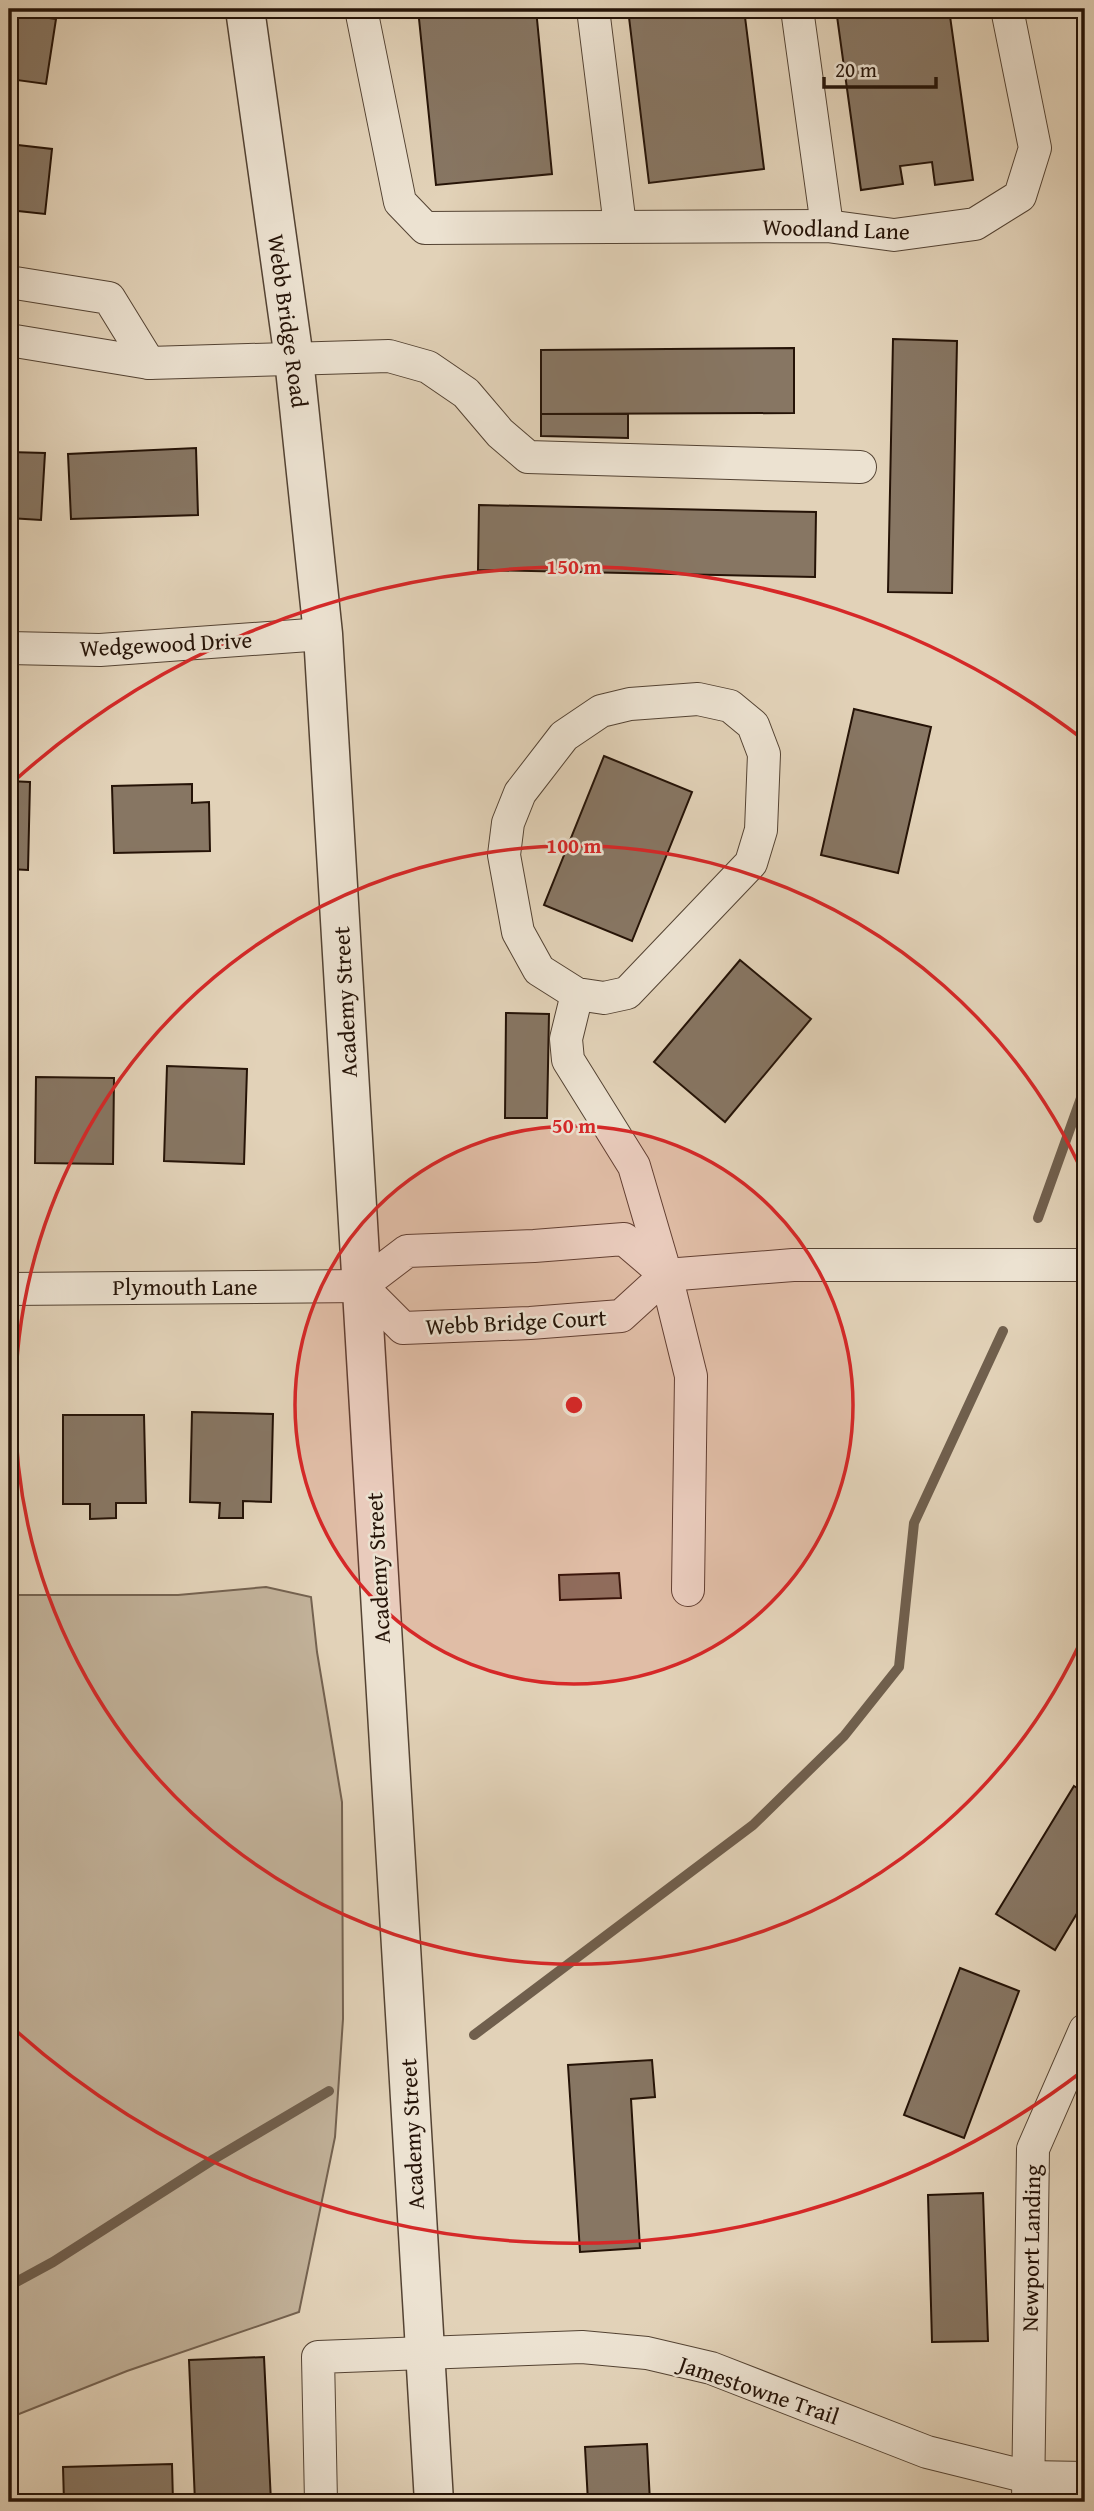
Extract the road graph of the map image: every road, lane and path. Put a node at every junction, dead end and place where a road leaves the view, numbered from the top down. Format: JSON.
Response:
{"nodes":[{"id":1,"x":244,"y":9,"type":"edge"},
{"id":2,"x":360,"y":9,"type":"edge"},
{"id":3,"x":593,"y":9,"type":"edge"},
{"id":4,"x":797,"y":9,"type":"edge"},
{"id":5,"x":1007,"y":9,"type":"edge"},
{"id":6,"x":620,"y":226,"type":"junction"},
{"id":7,"x":827,"y":226,"type":"junction"},
{"id":8,"x":9,"y":282,"type":"edge"},
{"id":9,"x":9,"y":340,"type":"edge"},
{"id":10,"x":294,"y":359,"type":"junction"},
{"id":11,"x":149,"y":363,"type":"junction"},
{"id":12,"x":860,"y":467,"type":"dead end"},
{"id":13,"x":323,"y":634,"type":"junction"},
{"id":14,"x":9,"y":648,"type":"edge"},
{"id":15,"x":577,"y":994,"type":"junction"},
{"id":16,"x":1085,"y":1265,"type":"edge"},
{"id":17,"x":666,"y":1275,"type":"junction"},
{"id":18,"x":361,"y":1286,"type":"junction"},
{"id":19,"x":9,"y":1289,"type":"edge"},
{"id":20,"x":688,"y":1590,"type":"dead end"},
{"id":21,"x":1085,"y":2030,"type":"edge"},
{"id":22,"x":425,"y":2354,"type":"junction"},
{"id":23,"x":1085,"y":2478,"type":"edge"},
{"id":24,"x":1028,"y":2489,"type":"edge"},
{"id":25,"x":321,"y":2502,"type":"edge"},
{"id":26,"x":434,"y":2502,"type":"edge"}],
"edges":[{"from":1,"to":10,"type":"street","name":"Webb Bridge Road"},
{"from":2,"to":6,"type":"street","name":"Woodland Lane"},
{"from":3,"to":6,"type":"street"},
{"from":4,"to":7,"type":"street"},
{"from":5,"to":7,"type":"street","name":"Woodland Lane"},
{"from":6,"to":7,"type":"street","name":"Woodland Lane"},
{"from":8,"to":11,"type":"street"},
{"from":9,"to":11,"type":"street"},
{"from":10,"to":11,"type":"street"},
{"from":10,"to":12,"type":"street"},
{"from":10,"to":13,"type":"street","name":"Webb Bridge Road"},
{"from":13,"to":14,"type":"street","name":"Wedgewood Drive"},
{"from":13,"to":18,"type":"street","name":"Academy Street"},
{"from":15,"to":15,"type":"street"},
{"from":15,"to":17,"type":"street"},
{"from":16,"to":17,"type":"street"},
{"from":17,"to":18,"type":"street"},
{"from":17,"to":18,"type":"street","name":"Webb Bridge Court"},
{"from":17,"to":20,"type":"street"},
{"from":18,"to":19,"type":"street","name":"Plymouth Lane"},
{"from":18,"to":22,"type":"street","name":"Academy Street"},
{"from":21,"to":24,"type":"street","name":"Newport Landing"},
{"from":22,"to":24,"type":"street","name":"Jamestowne Trail"},
{"from":22,"to":25,"type":"street","name":"Jamestowne Trail"},
{"from":22,"to":26,"type":"street","name":"Academy Street"},
{"from":23,"to":24,"type":"street","name":"Jamestowne Trail"}]}
